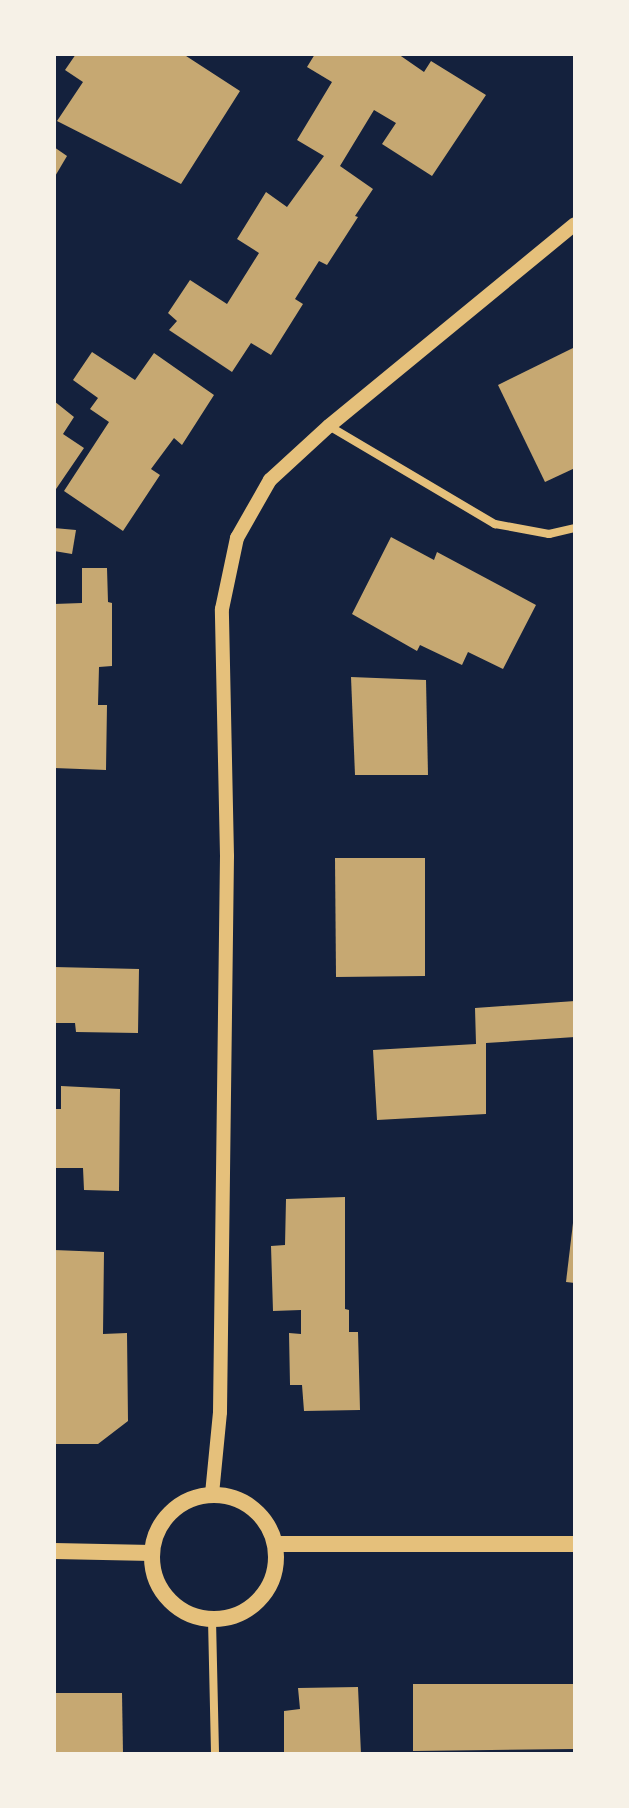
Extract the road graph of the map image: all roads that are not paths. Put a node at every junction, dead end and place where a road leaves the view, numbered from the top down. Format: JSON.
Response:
{"nodes":[{"id":1,"x":575,"y":224,"type":"edge"},
{"id":2,"x":329,"y":426,"type":"junction"},
{"id":3,"x":575,"y":528,"type":"edge"},
{"id":4,"x":212,"y":1494,"type":"junction"},
{"id":5,"x":275,"y":1544,"type":"junction"},
{"id":6,"x":575,"y":1544,"type":"edge"},
{"id":7,"x":54,"y":1551,"type":"edge"},
{"id":8,"x":152,"y":1553,"type":"junction"},
{"id":9,"x":212,"y":1620,"type":"junction"},
{"id":10,"x":215,"y":1754,"type":"edge"}],
"edges":[{"from":1,"to":2,"type":"street"},
{"from":2,"to":3,"type":"street"},
{"from":2,"to":4,"type":"street"},
{"from":4,"to":5,"type":"main road"},
{"from":4,"to":8,"type":"main road"},
{"from":5,"to":6,"type":"main road"},
{"from":5,"to":9,"type":"main road"},
{"from":7,"to":8,"type":"main road"},
{"from":8,"to":9,"type":"main road"},
{"from":9,"to":10,"type":"street"}]}
